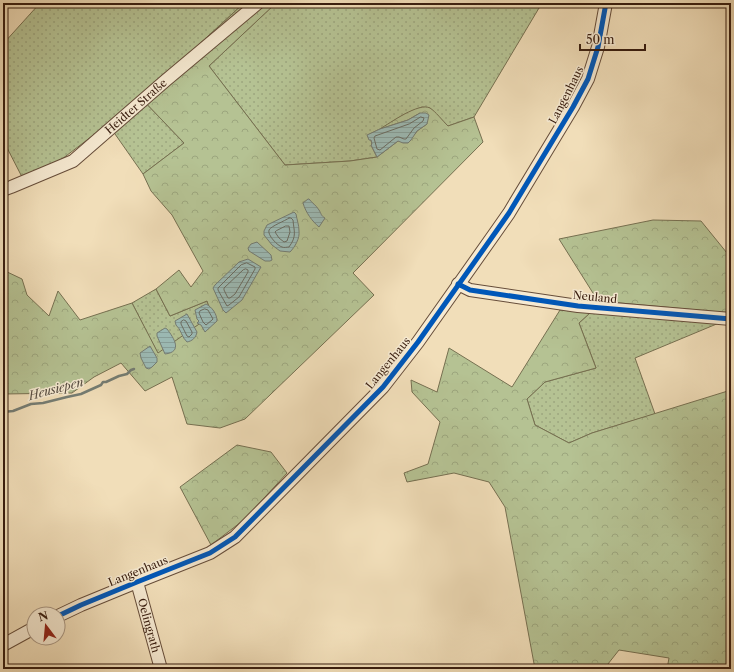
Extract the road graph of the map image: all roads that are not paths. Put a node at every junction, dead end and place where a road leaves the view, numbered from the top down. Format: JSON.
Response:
{"nodes":[{"id":1,"x":258,"y":3,"type":"edge"},
{"id":2,"x":606,"y":3,"type":"edge"},
{"id":3,"x":3,"y":190,"type":"edge"},
{"id":4,"x":458,"y":284,"type":"junction"},
{"id":5,"x":731,"y":319,"type":"edge"},
{"id":6,"x":138,"y":582,"type":"junction"},
{"id":7,"x":66,"y":612,"type":"edge"},
{"id":8,"x":26,"y":632,"type":"edge"},
{"id":9,"x":3,"y":644,"type":"edge"},
{"id":10,"x":161,"y":669,"type":"edge"}],
"edges":[{"from":1,"to":3,"type":"street","name":"Heidter Straße"},
{"from":2,"to":4,"type":"street","name":"Langenhaus"},
{"from":4,"to":5,"type":"street","name":"Neuland"},
{"from":4,"to":6,"type":"street","name":"Langenhaus"},
{"from":6,"to":7,"type":"street","name":"Langenhaus"},
{"from":6,"to":10,"type":"street","name":"Oelingrath"},
{"from":8,"to":9,"type":"street"}]}
